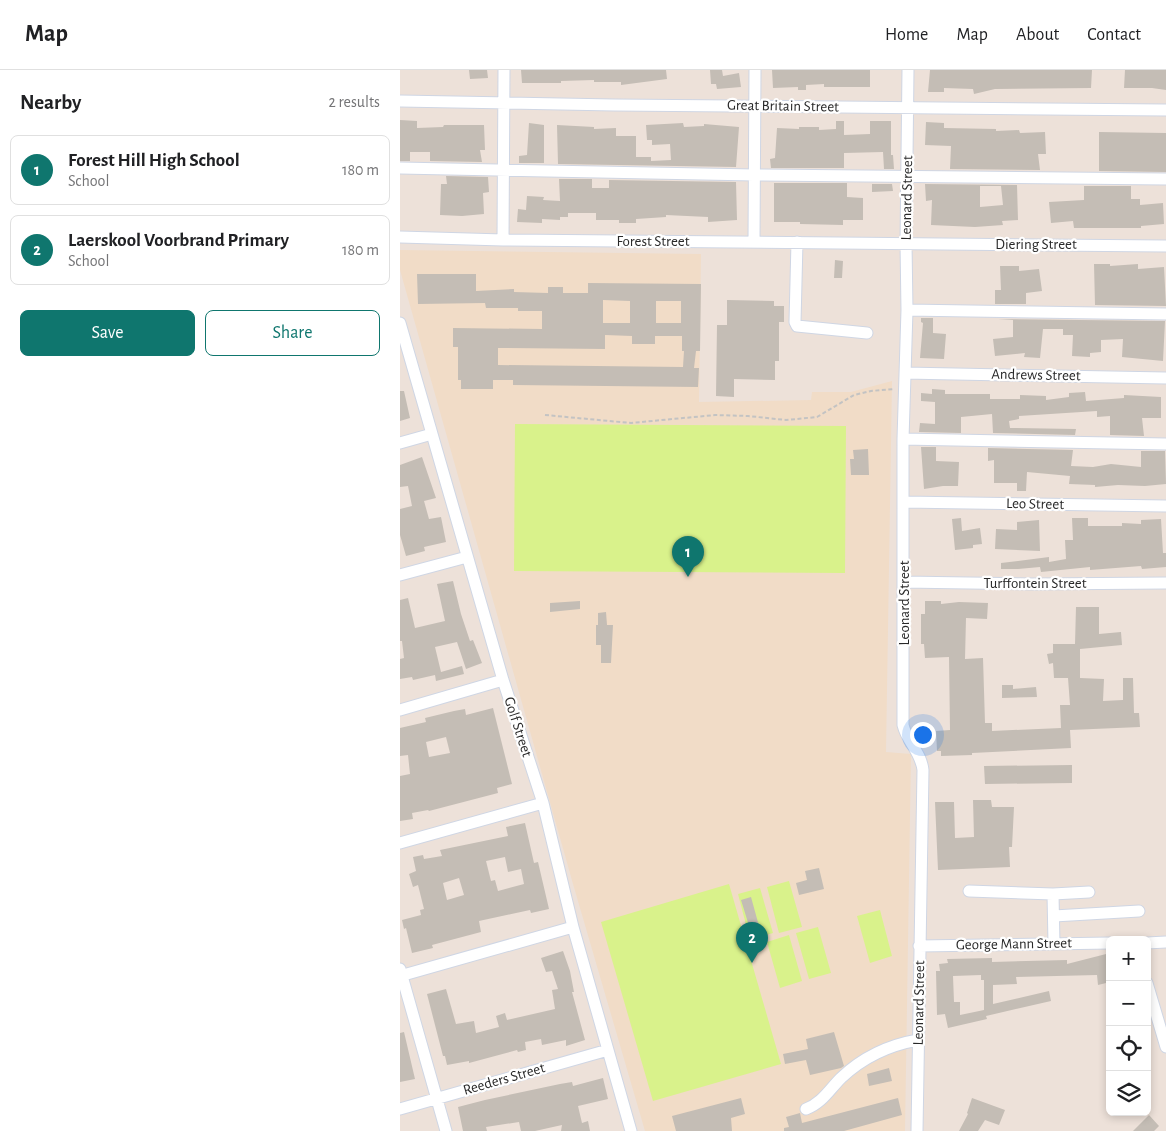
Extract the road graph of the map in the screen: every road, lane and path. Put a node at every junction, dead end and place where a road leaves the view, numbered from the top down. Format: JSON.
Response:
{"nodes":[{"id":1,"x":504,"y":70,"type":"edge"},
{"id":2,"x":756,"y":70,"type":"edge"},
{"id":3,"x":908,"y":70,"type":"edge"},
{"id":4,"x":400,"y":100,"type":"edge"},
{"id":5,"x":504,"y":102,"type":"junction"},
{"id":6,"x":754,"y":106,"type":"junction"},
{"id":7,"x":908,"y":108,"type":"junction"},
{"id":8,"x":1166,"y":110,"type":"edge"},
{"id":9,"x":400,"y":168,"type":"edge"},
{"id":10,"x":503,"y":171,"type":"junction"},
{"id":11,"x":754,"y":175,"type":"junction"},
{"id":12,"x":907,"y":176,"type":"junction"},
{"id":13,"x":1166,"y":179,"type":"edge"},
{"id":14,"x":400,"y":237,"type":"edge"},
{"id":15,"x":503,"y":240,"type":"junction"},
{"id":16,"x":754,"y":241,"type":"junction"},
{"id":17,"x":797,"y":242,"type":"junction"},
{"id":18,"x":906,"y":244,"type":"junction"},
{"id":19,"x":1166,"y":246,"type":"edge"},
{"id":20,"x":907,"y":310,"type":"junction"},
{"id":21,"x":1166,"y":314,"type":"edge"},
{"id":22,"x":400,"y":323,"type":"edge"},
{"id":23,"x":867,"y":333,"type":"dead end"},
{"id":24,"x":905,"y":373,"type":"junction"},
{"id":25,"x":1166,"y":378,"type":"edge"},
{"id":26,"x":905,"y":388,"type":"junction"},
{"id":27,"x":545,"y":415,"type":"dead end"},
{"id":28,"x":432,"y":434,"type":"junction"},
{"id":29,"x":904,"y":439,"type":"junction"},
{"id":30,"x":400,"y":443,"type":"edge"},
{"id":31,"x":1166,"y":444,"type":"edge"},
{"id":32,"x":904,"y":502,"type":"junction"},
{"id":33,"x":1166,"y":506,"type":"edge"},
{"id":34,"x":468,"y":557,"type":"junction"},
{"id":35,"x":400,"y":576,"type":"edge"},
{"id":36,"x":904,"y":582,"type":"junction"},
{"id":37,"x":1166,"y":583,"type":"edge"},
{"id":38,"x":503,"y":680,"type":"junction"},
{"id":39,"x":400,"y":710,"type":"edge"},
{"id":40,"x":543,"y":803,"type":"junction"},
{"id":41,"x":400,"y":843,"type":"edge"},
{"id":42,"x":969,"y":891,"type":"dead end"},
{"id":43,"x":1089,"y":892,"type":"dead end"},
{"id":44,"x":1053,"y":894,"type":"junction"},
{"id":45,"x":1139,"y":912,"type":"dead end"},
{"id":46,"x":1054,"y":916,"type":"junction"},
{"id":47,"x":573,"y":927,"type":"junction"},
{"id":48,"x":1151,"y":942,"type":"edge"},
{"id":49,"x":1166,"y":942,"type":"edge"},
{"id":50,"x":1106,"y":943,"type":"edge"},
{"id":51,"x":1054,"y":944,"type":"junction"},
{"id":52,"x":919,"y":946,"type":"junction"},
{"id":53,"x":401,"y":973,"type":"edge"},
{"id":54,"x":1151,"y":996,"type":"edge"},
{"id":55,"x":918,"y":1040,"type":"junction"},
{"id":56,"x":1166,"y":1047,"type":"edge"},
{"id":57,"x":608,"y":1050,"type":"junction"},
{"id":58,"x":436,"y":1098,"type":"junction"},
{"id":59,"x":400,"y":1109,"type":"edge"},
{"id":60,"x":806,"y":1109,"type":"dead end"},
{"id":61,"x":446,"y":1131,"type":"edge"},
{"id":62,"x":631,"y":1131,"type":"edge"},
{"id":63,"x":918,"y":1131,"type":"edge"}],
"edges":[{"from":1,"to":5,"type":"street"},
{"from":2,"to":6,"type":"street"},
{"from":3,"to":7,"type":"street","name":"Leonard Street"},
{"from":4,"to":5,"type":"street","name":"Great Britain Street"},
{"from":5,"to":6,"type":"street","name":"Great Britain Street"},
{"from":5,"to":10,"type":"street"},
{"from":6,"to":7,"type":"street","name":"Great Britain Street"},
{"from":6,"to":11,"type":"street"},
{"from":7,"to":8,"type":"street","name":"Great Britain Street"},
{"from":7,"to":12,"type":"street","name":"Leonard Street"},
{"from":9,"to":10,"type":"street"},
{"from":10,"to":11,"type":"street"},
{"from":10,"to":15,"type":"street"},
{"from":11,"to":12,"type":"street"},
{"from":11,"to":16,"type":"street"},
{"from":12,"to":13,"type":"street"},
{"from":12,"to":18,"type":"street","name":"Leonard Street"},
{"from":14,"to":15,"type":"street","name":"Forest Street"},
{"from":15,"to":16,"type":"street","name":"Forest Street"},
{"from":16,"to":17,"type":"street","name":"Forest Street"},
{"from":17,"to":18,"type":"street","name":"Forest Street"},
{"from":17,"to":23,"type":"street"},
{"from":18,"to":19,"type":"street","name":"Diering Street"},
{"from":18,"to":20,"type":"street","name":"Leonard Street"},
{"from":20,"to":21,"type":"street"},
{"from":20,"to":24,"type":"street","name":"Leonard Street"},
{"from":22,"to":28,"type":"street","name":"Golf Street"},
{"from":24,"to":25,"type":"street","name":"Andrews Street"},
{"from":24,"to":26,"type":"street","name":"Leonard Street"},
{"from":26,"to":27,"type":"path"},
{"from":26,"to":29,"type":"street","name":"Leonard Street"},
{"from":28,"to":30,"type":"street"},
{"from":28,"to":34,"type":"street","name":"Golf Street"},
{"from":29,"to":31,"type":"street"},
{"from":29,"to":32,"type":"street","name":"Leonard Street"},
{"from":32,"to":33,"type":"street","name":"Leo Street"},
{"from":32,"to":36,"type":"street","name":"Leonard Street"},
{"from":34,"to":35,"type":"street"},
{"from":34,"to":38,"type":"street","name":"Golf Street"},
{"from":36,"to":37,"type":"street","name":"Turffontein Street"},
{"from":36,"to":52,"type":"street","name":"Leonard Street"},
{"from":38,"to":39,"type":"street"},
{"from":38,"to":40,"type":"street","name":"Golf Street"},
{"from":40,"to":41,"type":"street"},
{"from":40,"to":47,"type":"street","name":"Golf Street"},
{"from":42,"to":44,"type":"street"},
{"from":43,"to":44,"type":"street"},
{"from":44,"to":46,"type":"street"},
{"from":45,"to":46,"type":"street"},
{"from":46,"to":51,"type":"street"},
{"from":47,"to":53,"type":"street"},
{"from":47,"to":57,"type":"street","name":"Golf Street"},
{"from":48,"to":49,"type":"street"},
{"from":50,"to":51,"type":"street","name":"George Mann Street"},
{"from":51,"to":52,"type":"street","name":"George Mann Street"},
{"from":52,"to":55,"type":"street","name":"Leonard Street"},
{"from":53,"to":58,"type":"street"},
{"from":54,"to":56,"type":"street"},
{"from":55,"to":60,"type":"street"},
{"from":55,"to":63,"type":"street","name":"Leonard Street"},
{"from":57,"to":58,"type":"street","name":"Reeders Street"},
{"from":57,"to":62,"type":"street","name":"Golf Street"},
{"from":58,"to":59,"type":"street","name":"Reeders Street"},
{"from":58,"to":61,"type":"street"}]}
